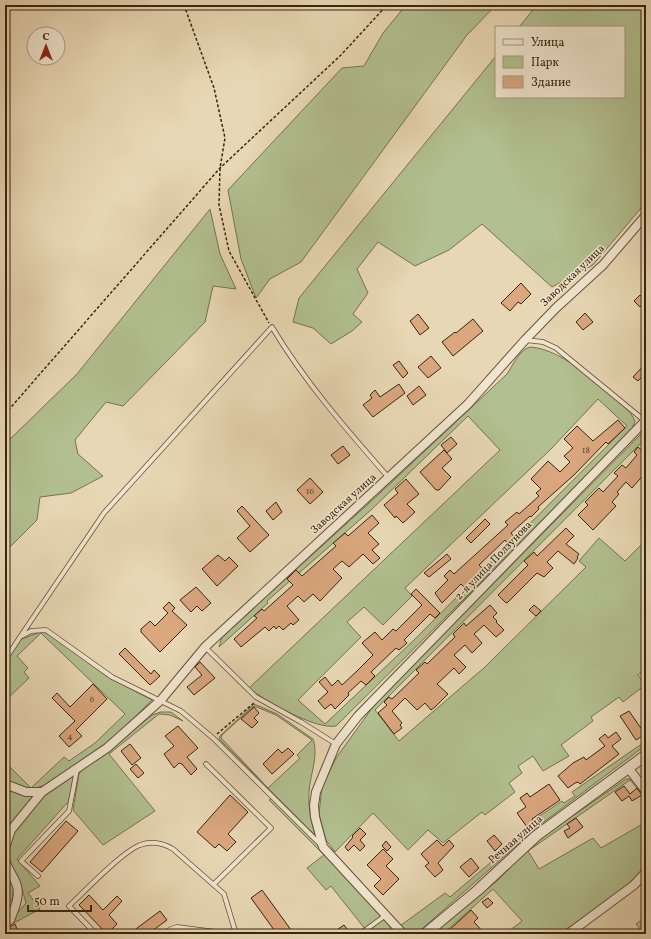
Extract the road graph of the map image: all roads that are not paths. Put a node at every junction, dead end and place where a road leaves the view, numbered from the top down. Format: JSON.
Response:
{"nodes":[{"id":1,"x":646,"y":215,"type":"edge"},
{"id":2,"x":525,"y":340,"type":"junction"},
{"id":3,"x":646,"y":421,"type":"edge"},
{"id":4,"x":389,"y":478,"type":"junction"},
{"id":5,"x":20,"y":637,"type":"junction"},
{"id":6,"x":205,"y":646,"type":"junction"},
{"id":7,"x":5,"y":660,"type":"edge"},
{"id":8,"x":161,"y":700,"type":"junction"},
{"id":9,"x":336,"y":744,"type":"junction"},
{"id":10,"x":646,"y":755,"type":"edge"},
{"id":11,"x":206,"y":764,"type":"dead end"},
{"id":12,"x":78,"y":769,"type":"junction"},
{"id":13,"x":629,"y":769,"type":"junction"},
{"id":14,"x":5,"y":784,"type":"edge"},
{"id":15,"x":646,"y":791,"type":"edge"},
{"id":16,"x":42,"y":792,"type":"junction"},
{"id":17,"x":323,"y":847,"type":"junction"},
{"id":18,"x":5,"y":848,"type":"edge"},
{"id":19,"x":5,"y":859,"type":"edge"},
{"id":20,"x":646,"y":872,"type":"edge"},
{"id":21,"x":38,"y":876,"type":"dead end"},
{"id":22,"x":214,"y":884,"type":"junction"},
{"id":23,"x":386,"y":915,"type":"junction"},
{"id":24,"x":8,"y":921,"type":"edge"},
{"id":25,"x":96,"y":934,"type":"edge"},
{"id":26,"x":164,"y":934,"type":"edge"},
{"id":27,"x":231,"y":934,"type":"edge"},
{"id":28,"x":236,"y":934,"type":"edge"},
{"id":29,"x":360,"y":934,"type":"edge"},
{"id":30,"x":403,"y":934,"type":"edge"},
{"id":31,"x":425,"y":934,"type":"edge"},
{"id":32,"x":568,"y":934,"type":"edge"}],
"edges":[{"from":1,"to":2,"type":"street","name":"Заводская улица"},
{"from":2,"to":3,"type":"lane"},
{"from":2,"to":4,"type":"street","name":"Заводская улица"},
{"from":3,"to":9,"type":"street","name":"2-я улица Ползунова"},
{"from":4,"to":5,"type":"lane"},
{"from":4,"to":6,"type":"street","name":"Заводская улица"},
{"from":5,"to":7,"type":"lane"},
{"from":5,"to":8,"type":"lane"},
{"from":6,"to":8,"type":"street","name":"Заводская улица"},
{"from":6,"to":9,"type":"lane"},
{"from":8,"to":12,"type":"street","name":"Заводская улица"},
{"from":8,"to":17,"type":"lane"},
{"from":9,"to":17,"type":"street","name":"2-я улица Ползунова"},
{"from":10,"to":13,"type":"street","name":"Речная улица"},
{"from":11,"to":22,"type":"lane"},
{"from":12,"to":16,"type":"street","name":"Заводская улица"},
{"from":12,"to":21,"type":"lane"},
{"from":13,"to":15,"type":"street"},
{"from":13,"to":31,"type":"street","name":"Речная улица"},
{"from":14,"to":16,"type":"street"},
{"from":16,"to":18,"type":"street","name":"Заводская улица"},
{"from":17,"to":23,"type":"street"},
{"from":19,"to":24,"type":"street"},
{"from":20,"to":32,"type":"street"},
{"from":22,"to":25,"type":"lane"},
{"from":22,"to":28,"type":"lane"},
{"from":23,"to":29,"type":"lane"},
{"from":23,"to":30,"type":"street"},
{"from":26,"to":27,"type":"lane"}]}
